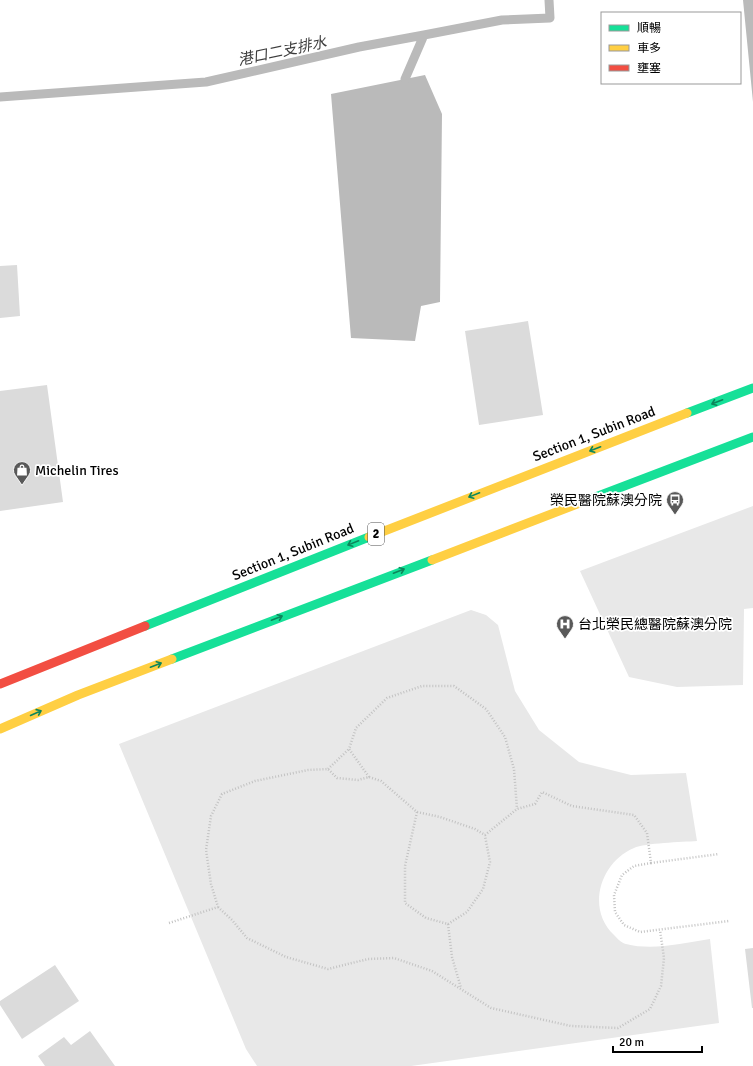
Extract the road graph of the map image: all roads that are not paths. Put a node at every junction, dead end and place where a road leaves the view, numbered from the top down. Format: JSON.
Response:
{"nodes":[{"id":1,"x":753,"y":388,"type":"edge"},
{"id":2,"x":753,"y":437,"type":"edge"},
{"id":3,"x":0,"y":684,"type":"edge"},
{"id":4,"x":0,"y":729,"type":"edge"}],
"edges":[{"from":1,"to":3,"type":"main road","name":"Section 1, Subin Road","number":"2","one_way":true},
{"from":4,"to":2,"type":"main road","one_way":true}]}
